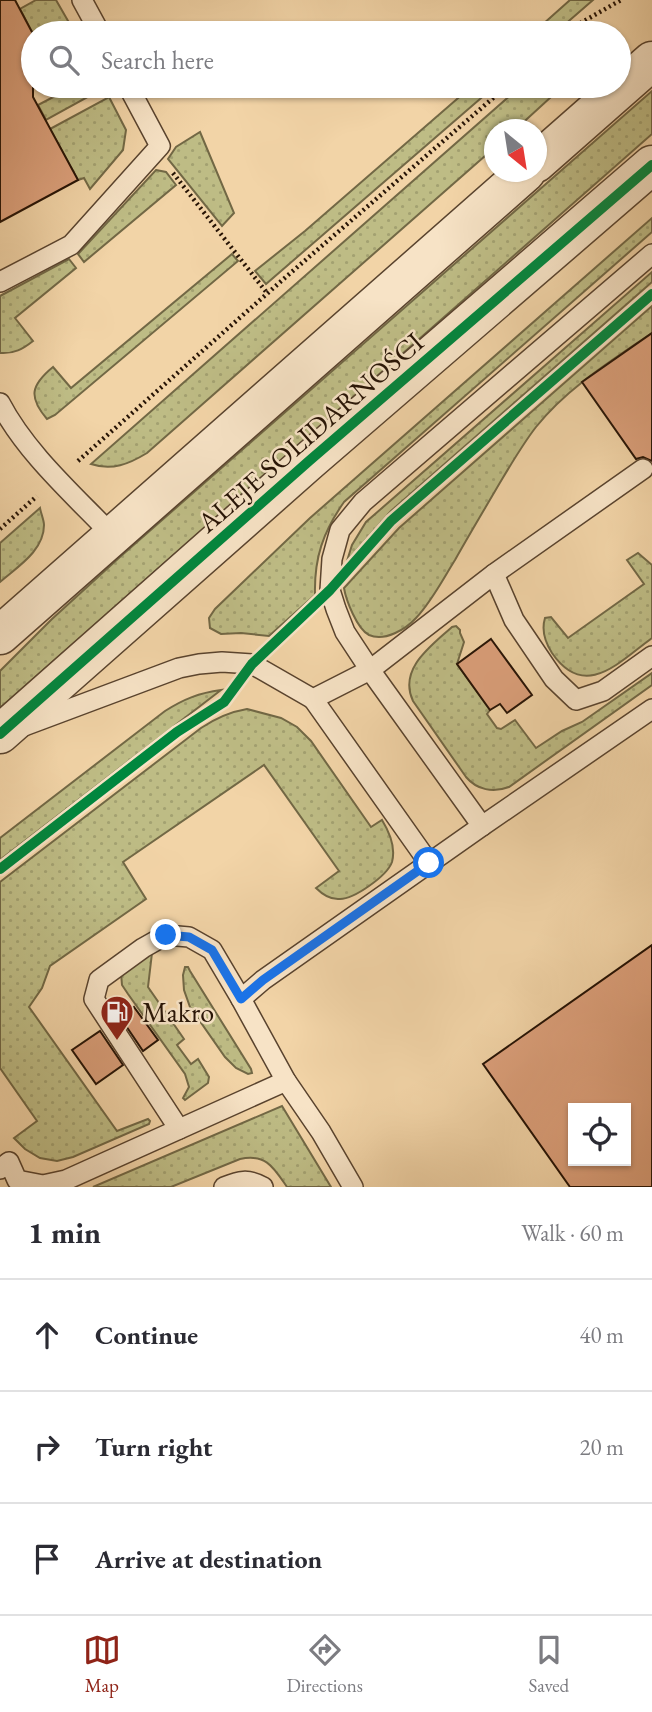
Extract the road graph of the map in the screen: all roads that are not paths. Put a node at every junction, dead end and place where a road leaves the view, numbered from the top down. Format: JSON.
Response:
{"nodes":[{"id":1,"x":82,"y":0,"type":"edge"},
{"id":2,"x":93,"y":21,"type":"edge"},
{"id":3,"x":652,"y":61,"type":"edge"},
{"id":4,"x":631,"y":80,"type":"edge"},
{"id":5,"x":134,"y":98,"type":"edge"},
{"id":6,"x":610,"y":98,"type":"edge"},
{"id":7,"x":547,"y":154,"type":"edge"},
{"id":8,"x":652,"y":165,"type":"edge"},
{"id":9,"x":515,"y":182,"type":"edge"},
{"id":10,"x":652,"y":254,"type":"edge"},
{"id":11,"x":0,"y":282,"type":"edge"},
{"id":12,"x":3,"y":417,"type":"edge"},
{"id":13,"x":643,"y":469,"type":"dead end"},
{"id":14,"x":113,"y":536,"type":"junction"},
{"id":15,"x":494,"y":574,"type":"junction"},
{"id":16,"x":0,"y":635,"type":"edge"},
{"id":17,"x":652,"y":656,"type":"edge"},
{"id":18,"x":370,"y":670,"type":"junction"},
{"id":19,"x":313,"y":699,"type":"junction"},
{"id":20,"x":652,"y":709,"type":"edge"},
{"id":21,"x":0,"y":735,"type":"edge"},
{"id":22,"x":481,"y":826,"type":"junction"},
{"id":23,"x":429,"y":863,"type":"junction"},
{"id":24,"x":241,"y":999,"type":"junction"},
{"id":25,"x":286,"y":1081,"type":"junction"},
{"id":26,"x":179,"y":1129,"type":"junction"},
{"id":27,"x":0,"y":1169,"type":"edge"},
{"id":28,"x":223,"y":1187,"type":"edge"},
{"id":29,"x":264,"y":1187,"type":"edge"},
{"id":30,"x":353,"y":1187,"type":"edge"}],
"edges":[{"from":1,"to":2,"type":"lane"},
{"from":3,"to":4,"type":"street"},
{"from":5,"to":11,"type":"lane"},
{"from":6,"to":7,"type":"street"},
{"from":8,"to":21,"type":"street","name":"ALEJE SOLIDARNOŚCI"},
{"from":9,"to":14,"type":"street","name":"ALEJE SOLIDARNOŚCI"},
{"from":10,"to":18,"type":"lane"},
{"from":12,"to":14,"type":"lane"},
{"from":13,"to":15,"type":"lane"},
{"from":14,"to":16,"type":"street","name":"ALEJE SOLIDARNOŚCI"},
{"from":15,"to":17,"type":"lane"},
{"from":15,"to":18,"type":"lane"},
{"from":18,"to":19,"type":"lane"},
{"from":18,"to":22,"type":"lane"},
{"from":19,"to":21,"type":"lane"},
{"from":19,"to":23,"type":"lane"},
{"from":20,"to":22,"type":"lane"},
{"from":22,"to":23,"type":"lane"},
{"from":23,"to":24,"type":"lane"},
{"from":24,"to":25,"type":"lane"},
{"from":24,"to":26,"type":"lane"},
{"from":25,"to":26,"type":"lane"},
{"from":25,"to":30,"type":"lane"},
{"from":26,"to":27,"type":"lane"},
{"from":28,"to":29,"type":"lane"}]}
